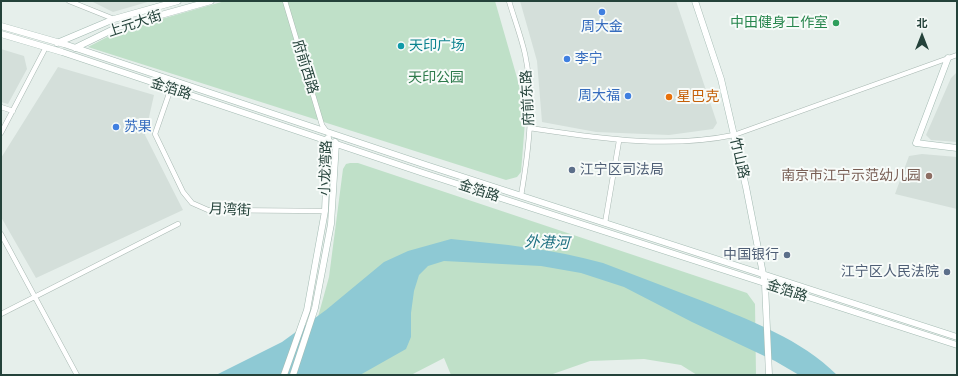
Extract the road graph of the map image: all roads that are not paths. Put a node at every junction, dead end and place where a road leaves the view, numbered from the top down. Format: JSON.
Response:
{"nodes":[{"id":1,"x":69,"y":1,"type":"edge"},
{"id":2,"x":178,"y":1,"type":"edge"},
{"id":3,"x":211,"y":1,"type":"edge"},
{"id":4,"x":285,"y":1,"type":"edge"},
{"id":5,"x":509,"y":1,"type":"edge"},
{"id":6,"x":695,"y":1,"type":"edge"},
{"id":7,"x":114,"y":19,"type":"junction"},
{"id":8,"x":1,"y":26,"type":"edge"},
{"id":9,"x":1,"y":34,"type":"edge"},
{"id":10,"x":58,"y":42,"type":"junction"},
{"id":11,"x":46,"y":47,"type":"junction"},
{"id":12,"x":76,"y":48,"type":"junction"},
{"id":13,"x":62,"y":52,"type":"junction"},
{"id":14,"x":957,"y":55,"type":"edge"},
{"id":15,"x":948,"y":58,"type":"junction"},
{"id":16,"x":170,"y":88,"type":"junction"},
{"id":17,"x":1,"y":107,"type":"edge"},
{"id":18,"x":13,"y":111,"type":"junction"},
{"id":19,"x":530,"y":128,"type":"junction"},
{"id":20,"x":1,"y":133,"type":"edge"},
{"id":21,"x":328,"y":133,"type":"junction"},
{"id":22,"x":734,"y":135,"type":"junction"},
{"id":23,"x":328,"y":141,"type":"junction"},
{"id":24,"x":619,"y":141,"type":"junction"},
{"id":25,"x":336,"y":144,"type":"junction"},
{"id":26,"x":957,"y":148,"type":"edge"},
{"id":27,"x":520,"y":196,"type":"junction"},
{"id":28,"x":325,"y":211,"type":"junction"},
{"id":29,"x":605,"y":223,"type":"junction"},
{"id":30,"x":178,"y":224,"type":"dead end"},
{"id":31,"x":1,"y":234,"type":"edge"},
{"id":32,"x":764,"y":275,"type":"junction"},
{"id":33,"x":765,"y":284,"type":"junction"},
{"id":34,"x":35,"y":297,"type":"junction"},
{"id":35,"x":1,"y":314,"type":"edge"},
{"id":36,"x":957,"y":337,"type":"edge"},
{"id":37,"x":957,"y":345,"type":"edge"},
{"id":38,"x":769,"y":373,"type":"edge"},
{"id":39,"x":77,"y":375,"type":"edge"},
{"id":40,"x":284,"y":375,"type":"edge"},
{"id":41,"x":293,"y":375,"type":"edge"}],
"edges":[{"from":1,"to":7,"type":"street"},
{"from":2,"to":7,"type":"main road","name":"上元大街"},
{"from":3,"to":12,"type":"main road","name":"上元大街"},
{"from":4,"to":21,"type":"street","name":"府前西路"},
{"from":5,"to":19,"type":"street","name":"府前东路"},
{"from":6,"to":22,"type":"main road","name":"竹山路"},
{"from":7,"to":10,"type":"main road","name":"上元大街"},
{"from":8,"to":10,"type":"main road","name":"金箔路"},
{"from":9,"to":11,"type":"main road","name":"金箔路"},
{"from":10,"to":11,"type":"main road","name":"上元大街"},
{"from":10,"to":12,"type":"main road","name":"金箔路"},
{"from":11,"to":13,"type":"main road","name":"金箔路"},
{"from":11,"to":18,"type":"street"},
{"from":12,"to":13,"type":"main road","name":"上元大街"},
{"from":12,"to":21,"type":"main road","name":"金箔路"},
{"from":13,"to":16,"type":"main road","name":"金箔路"},
{"from":14,"to":15,"type":"street"},
{"from":15,"to":22,"type":"street"},
{"from":15,"to":26,"type":"main road"},
{"from":16,"to":23,"type":"main road","name":"金箔路"},
{"from":16,"to":28,"type":"street","name":"月湾街"},
{"from":17,"to":18,"type":"street"},
{"from":18,"to":20,"type":"street"},
{"from":19,"to":24,"type":"street"},
{"from":19,"to":27,"type":"street","name":"府前东路"},
{"from":21,"to":23,"type":"main road","name":"小龙湾路"},
{"from":21,"to":25,"type":"main road","name":"小龙湾路"},
{"from":21,"to":27,"type":"main road","name":"金箔路"},
{"from":22,"to":24,"type":"street"},
{"from":22,"to":32,"type":"main road","name":"竹山路"},
{"from":23,"to":25,"type":"main road","name":"金箔路"},
{"from":23,"to":28,"type":"main road","name":"小龙湾路"},
{"from":24,"to":29,"type":"street"},
{"from":25,"to":33,"type":"main road","name":"金箔路"},
{"from":25,"to":41,"type":"main road","name":"小龙湾路"},
{"from":27,"to":29,"type":"main road","name":"金箔路"},
{"from":28,"to":40,"type":"main road","name":"小龙湾路"},
{"from":29,"to":32,"type":"main road","name":"金箔路"},
{"from":30,"to":34,"type":"street"},
{"from":31,"to":34,"type":"street"},
{"from":32,"to":33,"type":"main road","name":"竹山路"},
{"from":32,"to":36,"type":"main road","name":"金箔路"},
{"from":33,"to":37,"type":"main road","name":"金箔路"},
{"from":33,"to":38,"type":"main road","name":"竹山路"},
{"from":34,"to":35,"type":"street"},
{"from":34,"to":39,"type":"street"}]}
